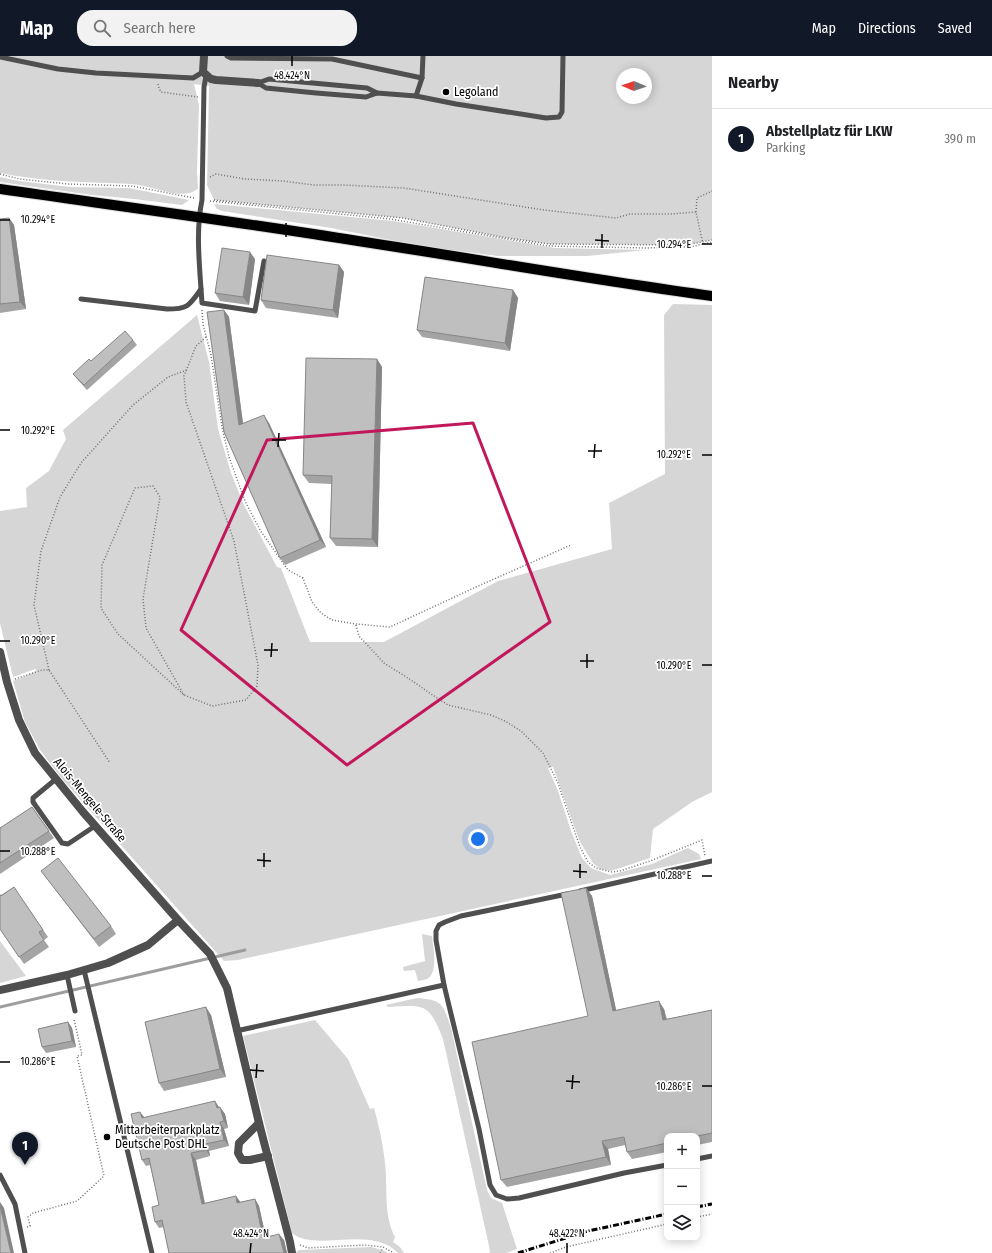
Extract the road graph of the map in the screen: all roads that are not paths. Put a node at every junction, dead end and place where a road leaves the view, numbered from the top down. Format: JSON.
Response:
{"nodes":[{"id":1,"x":204,"y":56,"type":"edge"},
{"id":2,"x":227,"y":56,"type":"edge"},
{"id":3,"x":423,"y":56,"type":"edge"},
{"id":4,"x":564,"y":56,"type":"edge"},
{"id":5,"x":0,"y":58,"type":"edge"},
{"id":6,"x":205,"y":74,"type":"junction"},
{"id":7,"x":422,"y":78,"type":"junction"},
{"id":8,"x":258,"y":83,"type":"junction"},
{"id":9,"x":376,"y":93,"type":"junction"},
{"id":10,"x":416,"y":96,"type":"junction"},
{"id":11,"x":0,"y":189,"type":"edge"},
{"id":12,"x":198,"y":217,"type":"junction"},
{"id":13,"x":264,"y":261,"type":"dead end"},
{"id":14,"x":201,"y":289,"type":"junction"},
{"id":15,"x":712,"y":296,"type":"edge"},
{"id":16,"x":81,"y":299,"type":"dead end"},
{"id":17,"x":0,"y":652,"type":"edge"},
{"id":18,"x":3,"y":683,"type":"edge"},
{"id":19,"x":56,"y":779,"type":"junction"},
{"id":20,"x":95,"y":826,"type":"junction"},
{"id":21,"x":712,"y":861,"type":"edge"},
{"id":22,"x":577,"y":891,"type":"edge"},
{"id":23,"x":569,"y":893,"type":"edge"},
{"id":24,"x":178,"y":920,"type":"junction"},
{"id":25,"x":84,"y":970,"type":"junction"},
{"id":26,"x":67,"y":975,"type":"junction"},
{"id":27,"x":444,"y":985,"type":"junction"},
{"id":28,"x":0,"y":990,"type":"edge"},
{"id":29,"x":75,"y":1011,"type":"road end"},
{"id":30,"x":236,"y":1031,"type":"junction"},
{"id":31,"x":259,"y":1123,"type":"junction"},
{"id":32,"x":268,"y":1156,"type":"junction"},
{"id":33,"x":712,"y":1156,"type":"edge"},
{"id":34,"x":700,"y":1158,"type":"edge"},
{"id":35,"x":664,"y":1166,"type":"edge"},
{"id":36,"x":0,"y":1175,"type":"edge"},
{"id":37,"x":26,"y":1253,"type":"edge"},
{"id":38,"x":152,"y":1253,"type":"edge"},
{"id":39,"x":292,"y":1253,"type":"edge"}],
"edges":[{"from":1,"to":6,"type":"street"},
{"from":2,"to":7,"type":"lane"},
{"from":3,"to":7,"type":"lane"},
{"from":4,"to":10,"type":"lane"},
{"from":5,"to":6,"type":"lane"},
{"from":6,"to":8,"type":"street"},
{"from":6,"to":12,"type":"lane"},
{"from":7,"to":10,"type":"lane"},
{"from":8,"to":9,"type":"lane"},
{"from":8,"to":9,"type":"lane"},
{"from":9,"to":10,"type":"lane"},
{"from":11,"to":12,"type":"main road"},
{"from":12,"to":14,"type":"lane"},
{"from":12,"to":15,"type":"main road"},
{"from":13,"to":14,"type":"lane"},
{"from":14,"to":16,"type":"lane"},
{"from":17,"to":18,"type":"street","name":"Alois-Mengele-Straße"},
{"from":18,"to":19,"type":"street","name":"Alois-Mengele-Straße"},
{"from":19,"to":20,"type":"street","name":"Alois-Mengele-Straße"},
{"from":19,"to":20,"type":"lane"},
{"from":20,"to":24,"type":"street","name":"Alois-Mengele-Straße"},
{"from":21,"to":22,"type":"lane"},
{"from":23,"to":27,"type":"lane"},
{"from":24,"to":25,"type":"street"},
{"from":24,"to":30,"type":"street","name":"Alois-Mengele-Straße"},
{"from":25,"to":26,"type":"street"},
{"from":25,"to":38,"type":"lane"},
{"from":26,"to":28,"type":"street"},
{"from":26,"to":29,"type":"lane"},
{"from":27,"to":30,"type":"lane"},
{"from":27,"to":35,"type":"lane"},
{"from":30,"to":31,"type":"street","name":"Alois-Mengele-Straße"},
{"from":31,"to":32,"type":"street","name":"Alois-Mengele-Straße"},
{"from":31,"to":32,"type":"street"},
{"from":32,"to":39,"type":"street","name":"Alois-Mengele-Straße"},
{"from":33,"to":34,"type":"lane"},
{"from":36,"to":37,"type":"lane"}]}
